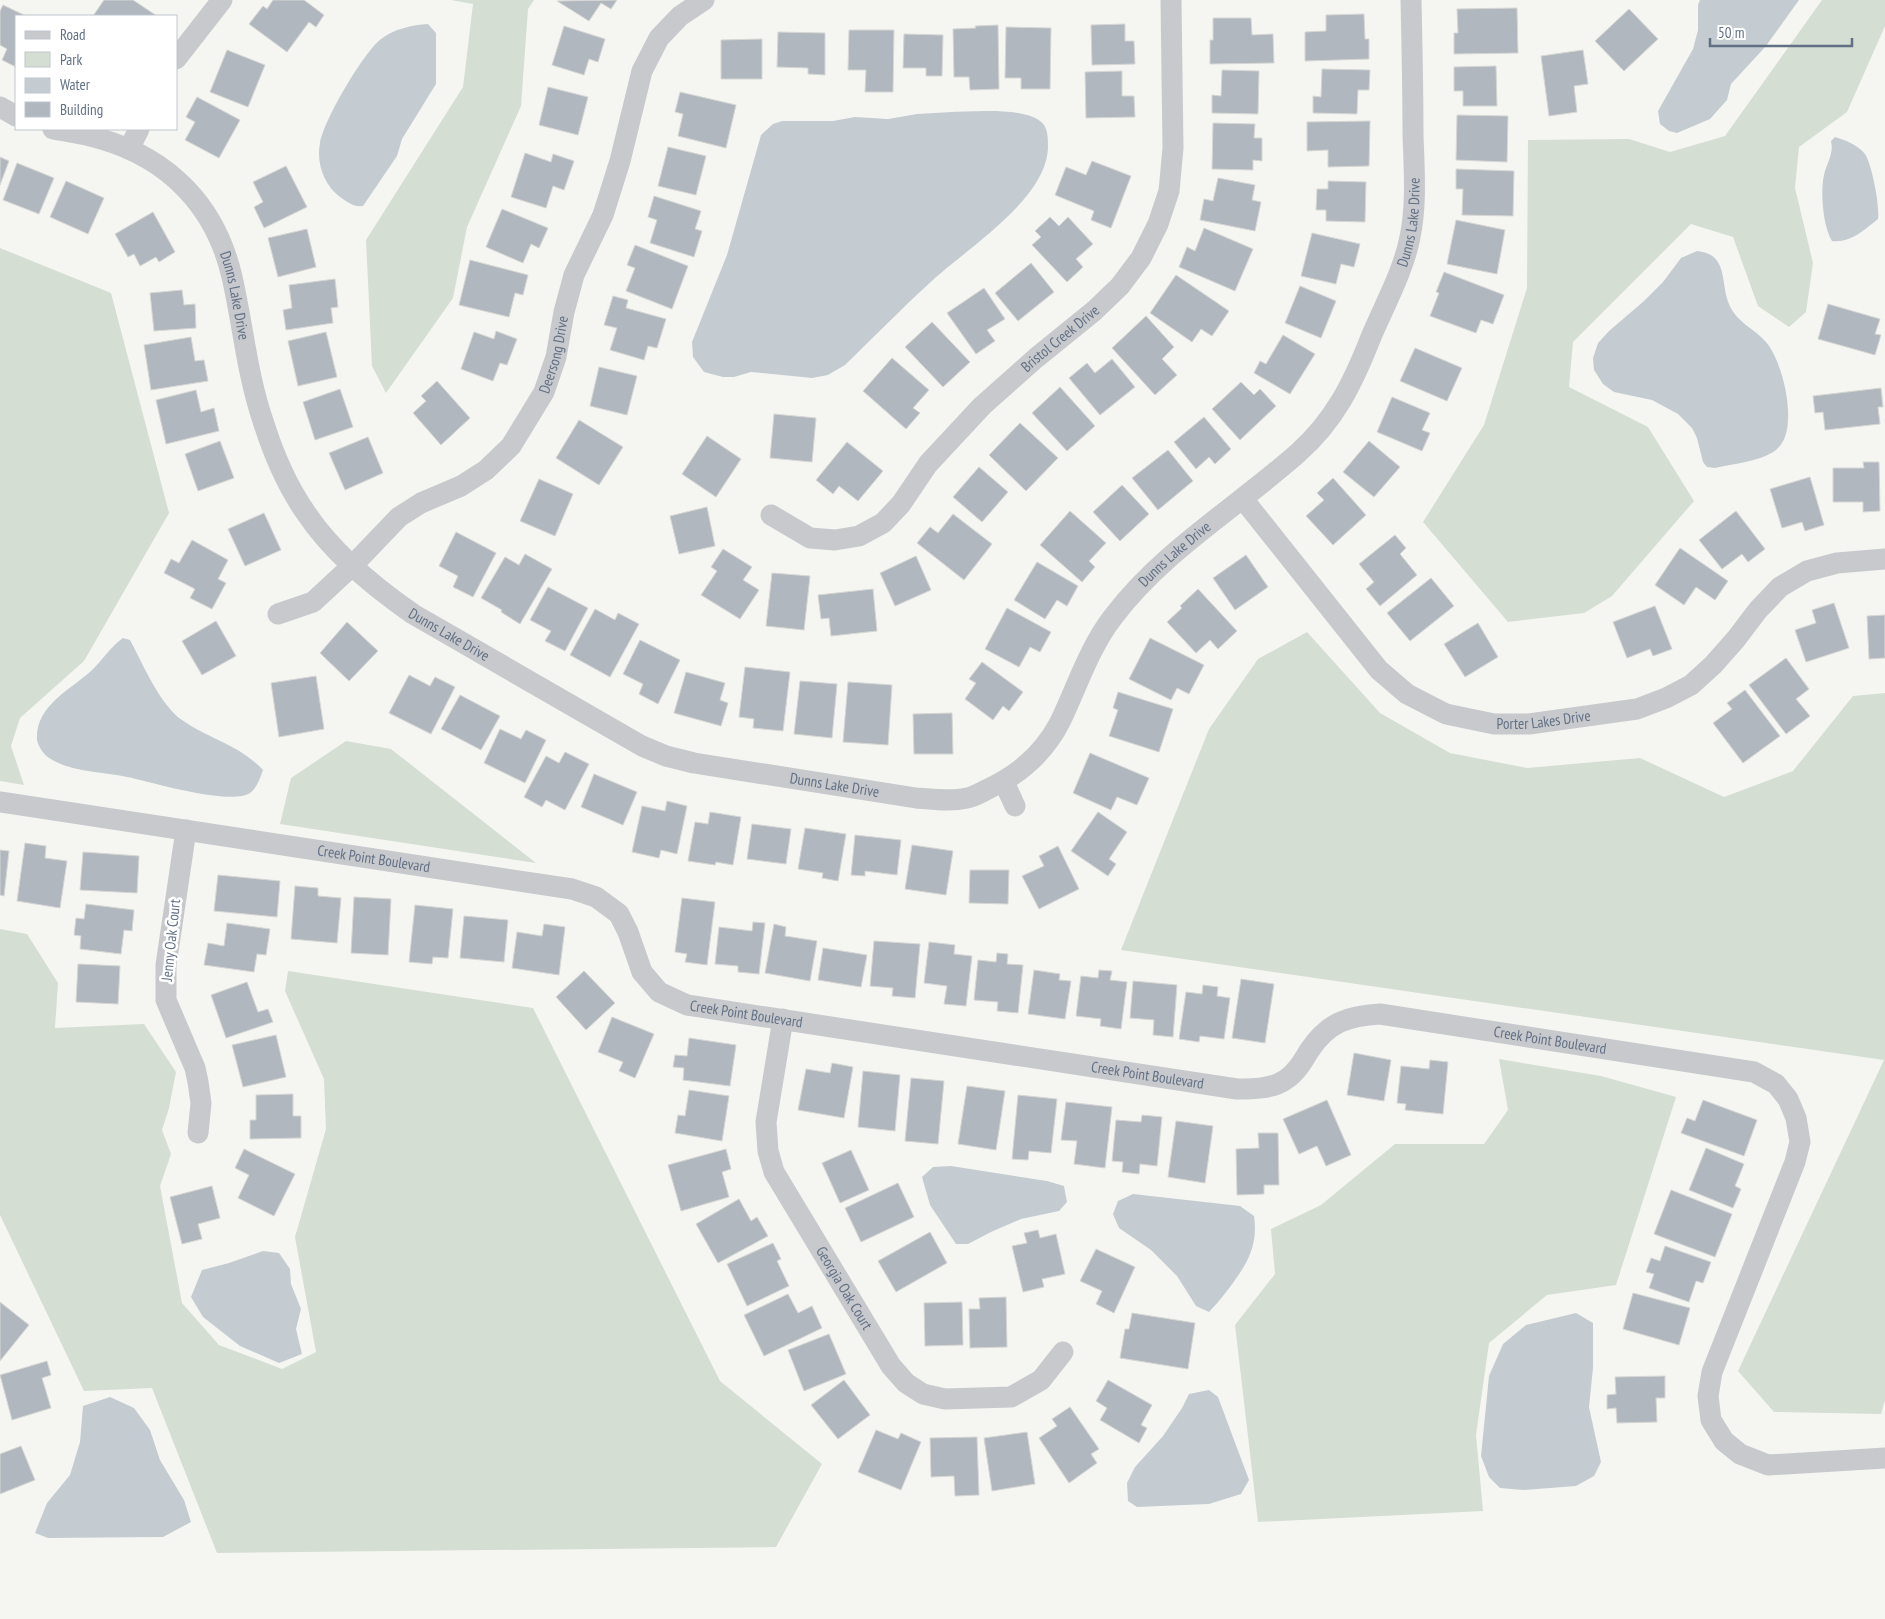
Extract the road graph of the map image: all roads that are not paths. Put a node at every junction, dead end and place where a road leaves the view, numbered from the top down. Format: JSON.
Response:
{"nodes":[{"id":1,"x":222,"y":0,"type":"edge"},
{"id":2,"x":704,"y":0,"type":"edge"},
{"id":3,"x":1171,"y":0,"type":"edge"},
{"id":4,"x":1411,"y":0,"type":"edge"},
{"id":5,"x":178,"y":57,"type":"edge"},
{"id":6,"x":0,"y":107,"type":"edge"},
{"id":7,"x":15,"y":115,"type":"edge"},
{"id":8,"x":58,"y":130,"type":"edge"},
{"id":9,"x":139,"y":130,"type":"edge"},
{"id":10,"x":130,"y":149,"type":"junction"},
{"id":11,"x":1242,"y":499,"type":"junction"},
{"id":12,"x":771,"y":515,"type":"dead end"},
{"id":13,"x":1885,"y":559,"type":"edge"},
{"id":14,"x":353,"y":565,"type":"junction"},
{"id":15,"x":278,"y":614,"type":"dead end"},
{"id":16,"x":1004,"y":782,"type":"junction"},
{"id":17,"x":0,"y":802,"type":"edge"},
{"id":18,"x":1015,"y":806,"type":"dead end"},
{"id":19,"x":186,"y":830,"type":"junction"},
{"id":20,"x":783,"y":1019,"type":"junction"},
{"id":21,"x":198,"y":1133,"type":"dead end"},
{"id":22,"x":1063,"y":1352,"type":"dead end"},
{"id":23,"x":1885,"y":1458,"type":"edge"}],
"edges":[{"from":1,"to":5,"type":"street"},
{"from":2,"to":14,"type":"street","name":"Deersong Drive"},
{"from":3,"to":12,"type":"street","name":"Bristol Creek Drive"},
{"from":4,"to":11,"type":"street","name":"Dunns Lake Drive"},
{"from":6,"to":7,"type":"street"},
{"from":8,"to":10,"type":"street","name":"Dunns Lake Drive"},
{"from":9,"to":10,"type":"street"},
{"from":10,"to":14,"type":"street","name":"Dunns Lake Drive"},
{"from":11,"to":13,"type":"street","name":"Porter Lakes Drive"},
{"from":11,"to":16,"type":"street","name":"Dunns Lake Drive"},
{"from":14,"to":15,"type":"street","name":"Deersong Drive"},
{"from":14,"to":16,"type":"street","name":"Dunns Lake Drive"},
{"from":16,"to":18,"type":"street"},
{"from":17,"to":19,"type":"street","name":"Creek Point Boulevard"},
{"from":19,"to":20,"type":"street","name":"Creek Point Boulevard"},
{"from":19,"to":21,"type":"street","name":"Jenny Oak Court"},
{"from":20,"to":22,"type":"street","name":"Georgia Oak Court"},
{"from":20,"to":23,"type":"street","name":"Creek Point Boulevard"}]}
